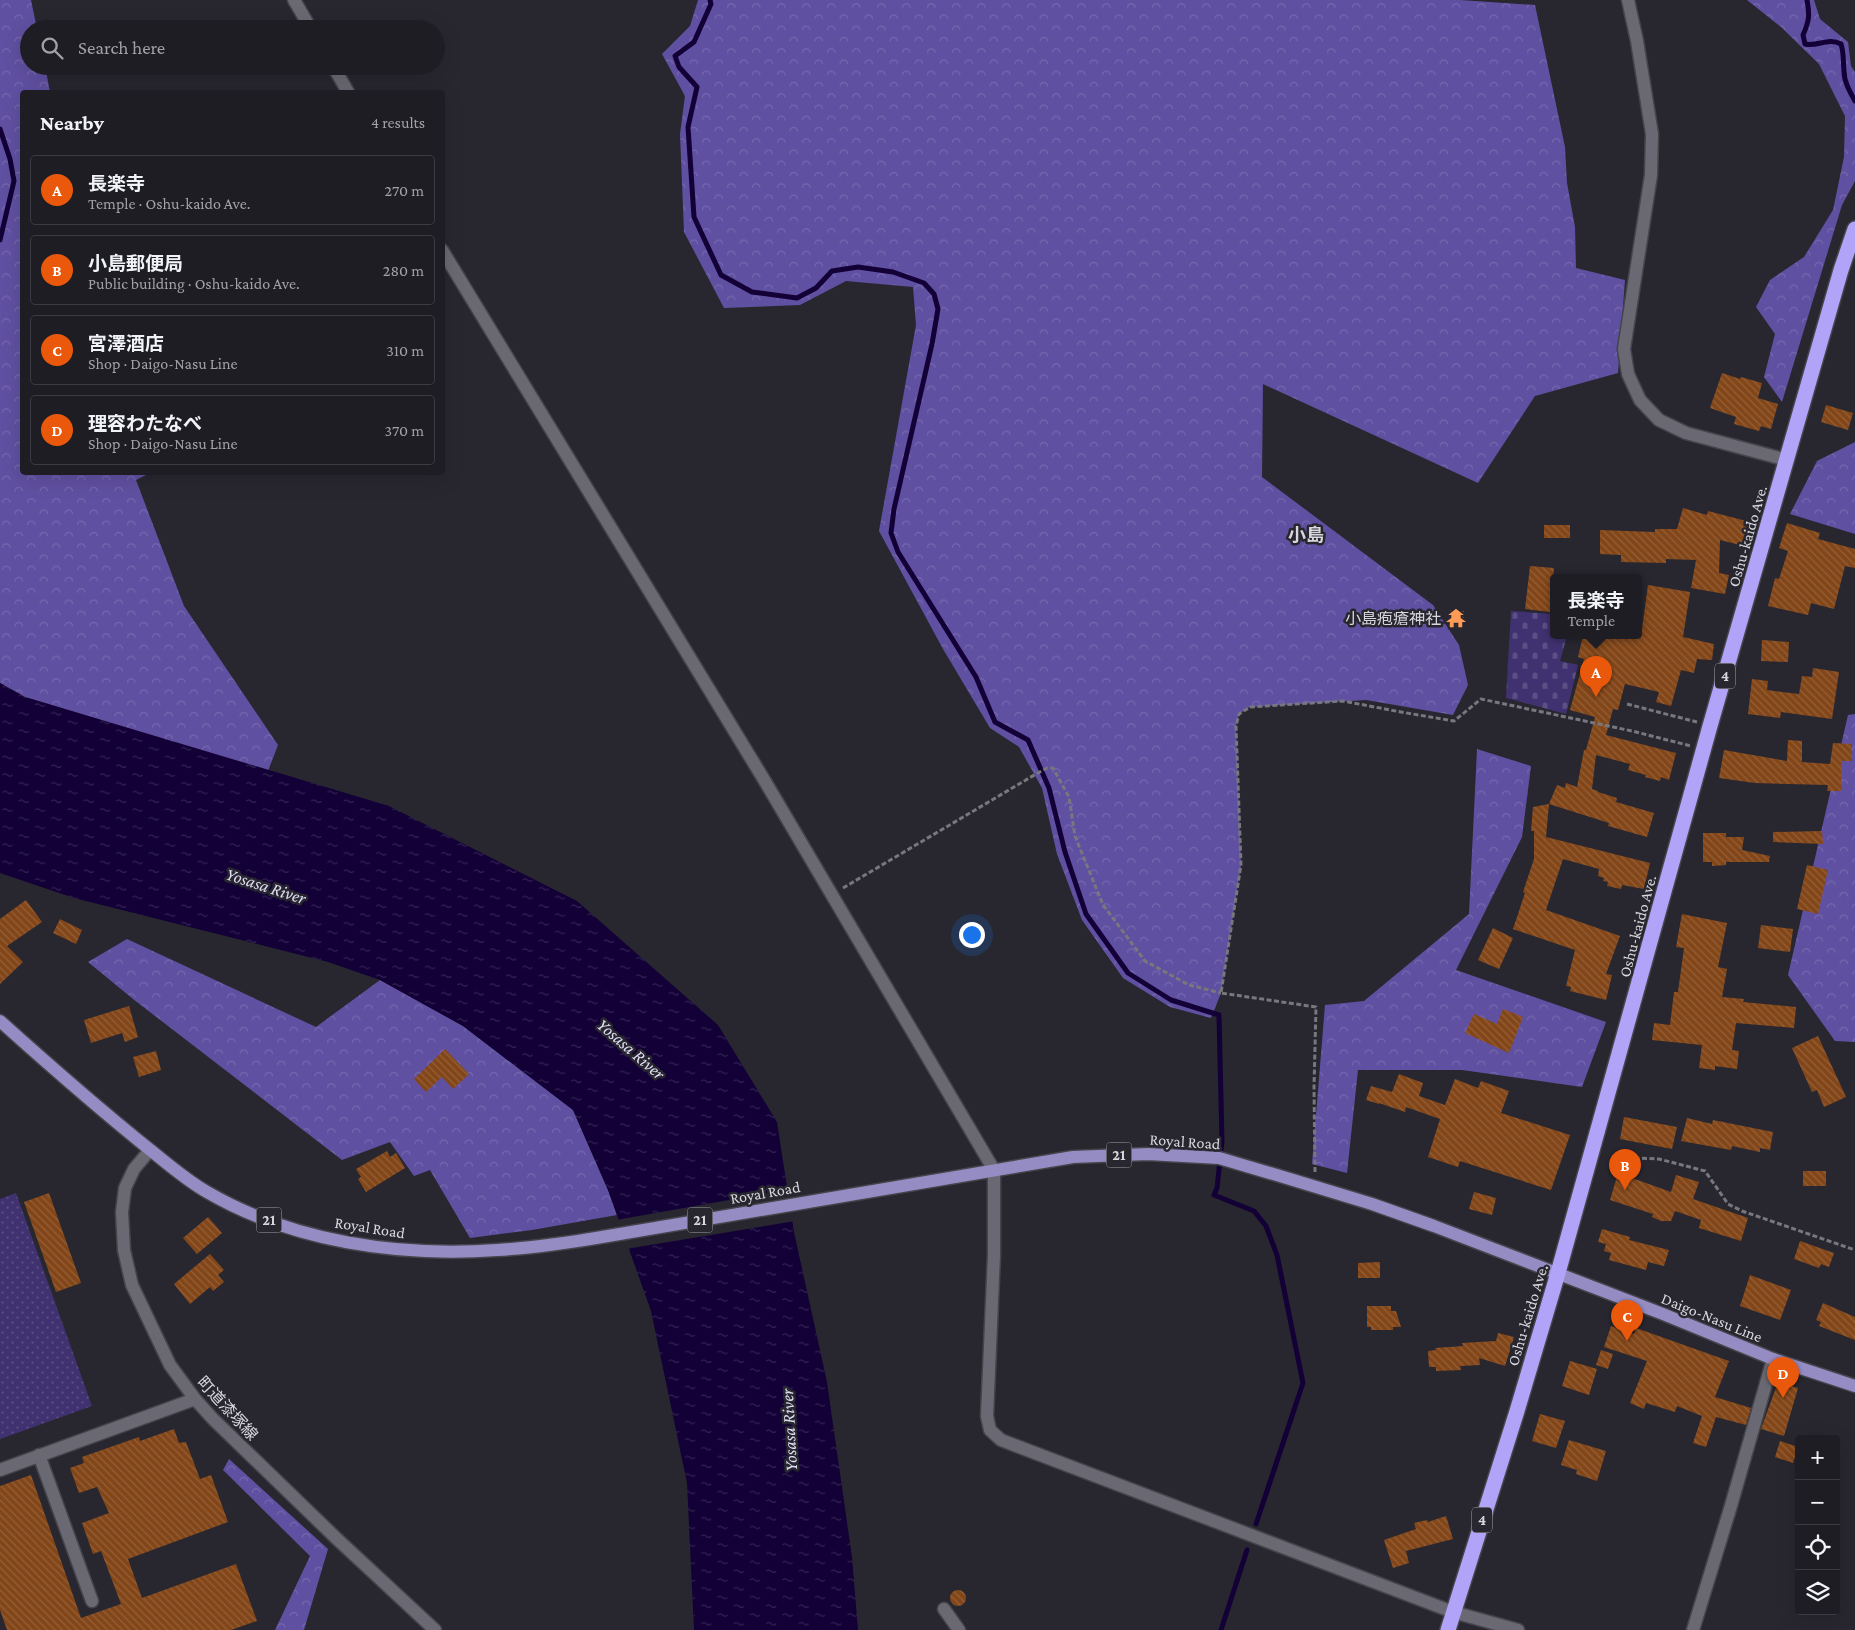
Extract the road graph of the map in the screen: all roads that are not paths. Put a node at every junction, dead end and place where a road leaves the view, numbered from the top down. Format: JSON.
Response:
{"nodes":[{"id":1,"x":294,"y":0,"type":"edge"},
{"id":2,"x":1628,"y":0,"type":"edge"},
{"id":3,"x":306,"y":20,"type":"edge"},
{"id":4,"x":338,"y":75,"type":"edge"},
{"id":5,"x":347,"y":90,"type":"edge"},
{"id":6,"x":1855,"y":230,"type":"edge"},
{"id":7,"x":445,"y":255,"type":"edge"},
{"id":8,"x":1788,"y":460,"type":"junction"},
{"id":9,"x":0,"y":1021,"type":"edge"},
{"id":10,"x":150,"y":1150,"type":"junction"},
{"id":11,"x":994,"y":1170,"type":"junction"},
{"id":12,"x":1558,"y":1273,"type":"junction"},
{"id":13,"x":1773,"y":1359,"type":"junction"},
{"id":14,"x":1855,"y":1386,"type":"edge"},
{"id":15,"x":195,"y":1399,"type":"junction"},
{"id":16,"x":39,"y":1456,"type":"junction"},
{"id":17,"x":0,"y":1470,"type":"edge"},
{"id":18,"x":92,"y":1601,"type":"dead end"},
{"id":19,"x":944,"y":1609,"type":"dead end"},
{"id":20,"x":1453,"y":1612,"type":"junction"},
{"id":21,"x":435,"y":1630,"type":"edge"},
{"id":22,"x":960,"y":1630,"type":"edge"},
{"id":23,"x":1448,"y":1630,"type":"edge"},
{"id":24,"x":1518,"y":1630,"type":"edge"},
{"id":25,"x":1693,"y":1630,"type":"edge"}],
"edges":[{"from":1,"to":3,"type":"street"},
{"from":2,"to":8,"type":"street"},
{"from":4,"to":5,"type":"street"},
{"from":6,"to":8,"type":"highway","name":"Oshu-kaido Ave.","number":"4"},
{"from":7,"to":11,"type":"street"},
{"from":8,"to":12,"type":"highway","name":"Oshu-kaido Ave.","number":"4"},
{"from":9,"to":10,"type":"main road","name":"Royal Road","number":"21"},
{"from":10,"to":11,"type":"main road","name":"Royal Road","number":"21"},
{"from":10,"to":15,"type":"street","name":"町道漆塚線"},
{"from":11,"to":12,"type":"main road","name":"Royal Road","number":"21"},
{"from":11,"to":20,"type":"street"},
{"from":12,"to":13,"type":"main road","name":"Daigo-Nasu Line"},
{"from":12,"to":20,"type":"highway","name":"Oshu-kaido Ave.","number":"4"},
{"from":13,"to":14,"type":"main road","name":"Daigo-Nasu Line"},
{"from":13,"to":25,"type":"street"},
{"from":15,"to":16,"type":"street"},
{"from":15,"to":21,"type":"street","name":"町道漆塚線"},
{"from":16,"to":17,"type":"street"},
{"from":16,"to":18,"type":"street"},
{"from":19,"to":22,"type":"street"},
{"from":20,"to":23,"type":"highway","name":"Oshu-kaido Ave.","number":"4"},
{"from":20,"to":24,"type":"street"}]}
